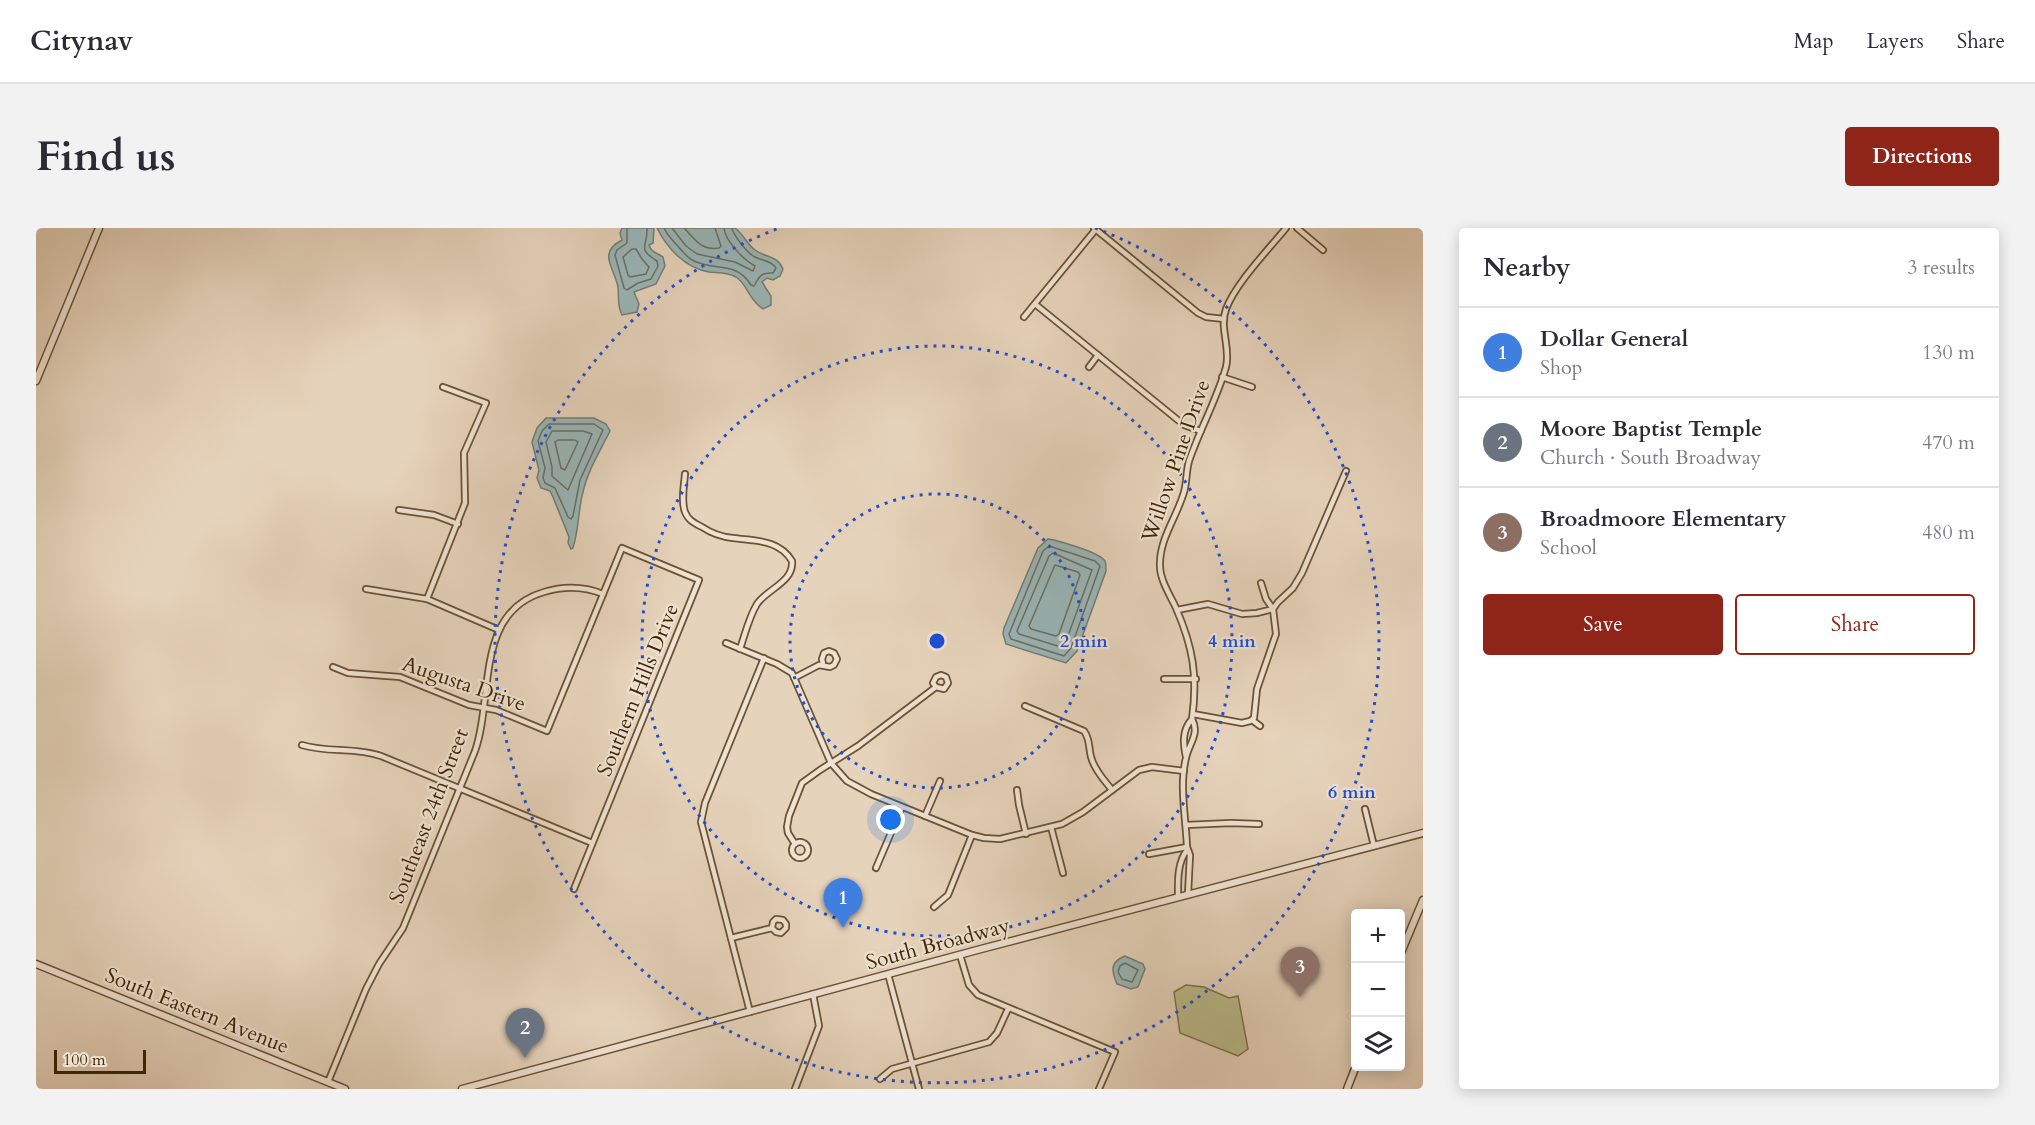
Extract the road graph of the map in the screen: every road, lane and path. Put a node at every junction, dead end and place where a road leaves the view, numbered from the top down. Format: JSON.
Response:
{"nodes":[{"id":1,"x":99,"y":228,"type":"edge"},
{"id":2,"x":1286,"y":228,"type":"edge"},
{"id":3,"x":1297,"y":228,"type":"edge"},
{"id":4,"x":1095,"y":229,"type":"edge"},
{"id":5,"x":1323,"y":250,"type":"dead end"},
{"id":6,"x":1035,"y":304,"type":"junction"},
{"id":7,"x":1024,"y":317,"type":"dead end"},
{"id":8,"x":1224,"y":319,"type":"junction"},
{"id":9,"x":1098,"y":356,"type":"junction"},
{"id":10,"x":1089,"y":367,"type":"dead end"},
{"id":11,"x":1222,"y":377,"type":"junction"},
{"id":12,"x":36,"y":381,"type":"edge"},
{"id":13,"x":443,"y":387,"type":"dead end"},
{"id":14,"x":1252,"y":387,"type":"dead end"},
{"id":15,"x":1201,"y":431,"type":"junction"},
{"id":16,"x":1346,"y":471,"type":"dead end"},
{"id":17,"x":685,"y":474,"type":"dead end"},
{"id":18,"x":399,"y":510,"type":"dead end"},
{"id":19,"x":458,"y":524,"type":"junction"},
{"id":20,"x":1261,"y":583,"type":"dead end"},
{"id":21,"x":366,"y":589,"type":"dead end"},
{"id":22,"x":603,"y":594,"type":"junction"},
{"id":23,"x":427,"y":599,"type":"junction"},
{"id":24,"x":1177,"y":609,"type":"junction"},
{"id":25,"x":1274,"y":609,"type":"junction"},
{"id":26,"x":499,"y":630,"type":"junction"},
{"id":27,"x":726,"y":643,"type":"dead end"},
{"id":28,"x":740,"y":649,"type":"junction"},
{"id":29,"x":764,"y":658,"type":"junction"},
{"id":30,"x":823,"y":664,"type":"dead end"},
{"id":31,"x":333,"y":667,"type":"dead end"},
{"id":32,"x":794,"y":678,"type":"junction"},
{"id":33,"x":1196,"y":679,"type":"junction"},
{"id":34,"x":1164,"y":680,"type":"dead end"},
{"id":35,"x":936,"y":687,"type":"dead end"},
{"id":36,"x":1025,"y":706,"type":"dead end"},
{"id":37,"x":484,"y":708,"type":"junction"},
{"id":38,"x":1192,"y":717,"type":"junction"},
{"id":39,"x":1252,"y":720,"type":"junction"},
{"id":40,"x":1260,"y":726,"type":"dead end"},
{"id":41,"x":302,"y":745,"type":"dead end"},
{"id":42,"x":1186,"y":757,"type":"junction"},
{"id":43,"x":831,"y":763,"type":"junction"},
{"id":44,"x":1184,"y":771,"type":"junction"},
{"id":45,"x":940,"y":781,"type":"dead end"},
{"id":46,"x":459,"y":789,"type":"junction"},
{"id":47,"x":1017,"y":790,"type":"dead end"},
{"id":48,"x":1112,"y":790,"type":"junction"},
{"id":49,"x":902,"y":807,"type":"junction"},
{"id":50,"x":1365,"y":809,"type":"dead end"},
{"id":51,"x":925,"y":816,"type":"junction"},
{"id":52,"x":1259,"y":824,"type":"dead end"},
{"id":53,"x":1186,"y":825,"type":"junction"},
{"id":54,"x":1051,"y":827,"type":"junction"},
{"id":55,"x":1423,"y":833,"type":"edge"},
{"id":56,"x":1026,"y":834,"type":"junction"},
{"id":57,"x":972,"y":835,"type":"junction"},
{"id":58,"x":592,"y":843,"type":"junction"},
{"id":59,"x":795,"y":844,"type":"dead end"},
{"id":60,"x":1374,"y":846,"type":"junction"},
{"id":61,"x":1187,"y":848,"type":"junction"},
{"id":62,"x":1149,"y":854,"type":"dead end"},
{"id":63,"x":876,"y":868,"type":"dead end"},
{"id":64,"x":1064,"y":873,"type":"dead end"},
{"id":65,"x":574,"y":889,"type":"dead end"},
{"id":66,"x":1188,"y":894,"type":"junction"},
{"id":67,"x":1178,"y":897,"type":"junction"},
{"id":68,"x":1423,"y":900,"type":"edge"},
{"id":69,"x":934,"y":908,"type":"dead end"},
{"id":70,"x":772,"y":928,"type":"dead end"},
{"id":71,"x":731,"y":938,"type":"junction"},
{"id":72,"x":1405,"y":945,"type":"edge"},
{"id":73,"x":960,"y":955,"type":"junction"},
{"id":74,"x":36,"y":964,"type":"edge"},
{"id":75,"x":888,"y":974,"type":"junction"},
{"id":76,"x":813,"y":994,"type":"junction"},
{"id":77,"x":1008,"y":1009,"type":"junction"},
{"id":78,"x":750,"y":1012,"type":"junction"},
{"id":79,"x":912,"y":1064,"type":"junction"},
{"id":80,"x":1354,"y":1071,"type":"edge"},
{"id":81,"x":880,"y":1079,"type":"dead end"},
{"id":82,"x":328,"y":1082,"type":"junction"},
{"id":83,"x":345,"y":1089,"type":"edge"},
{"id":84,"x":462,"y":1089,"type":"edge"},
{"id":85,"x":795,"y":1089,"type":"edge"},
{"id":86,"x":919,"y":1089,"type":"edge"},
{"id":87,"x":1099,"y":1089,"type":"edge"},
{"id":88,"x":1347,"y":1089,"type":"edge"}],
"edges":[{"from":1,"to":12,"type":"street"},
{"from":2,"to":8,"type":"street","name":"Willow Pine Drive"},
{"from":3,"to":5,"type":"street"},
{"from":4,"to":6,"type":"street"},
{"from":4,"to":8,"type":"street"},
{"from":6,"to":7,"type":"street"},
{"from":6,"to":9,"type":"street"},
{"from":8,"to":11,"type":"street","name":"Willow Pine Drive"},
{"from":9,"to":10,"type":"street"},
{"from":9,"to":15,"type":"street"},
{"from":11,"to":14,"type":"street"},
{"from":11,"to":15,"type":"street","name":"Willow Pine Drive"},
{"from":13,"to":19,"type":"street"},
{"from":15,"to":24,"type":"street","name":"Willow Pine Drive"},
{"from":16,"to":25,"type":"street"},
{"from":17,"to":28,"type":"street"},
{"from":18,"to":19,"type":"street"},
{"from":19,"to":23,"type":"street"},
{"from":20,"to":25,"type":"street"},
{"from":21,"to":23,"type":"street"},
{"from":22,"to":26,"type":"street","name":"Southeast 24th Street"},
{"from":22,"to":37,"type":"street","name":"Augusta Drive"},
{"from":22,"to":58,"type":"street","name":"Southern Hills Drive"},
{"from":23,"to":26,"type":"street"},
{"from":24,"to":25,"type":"street"},
{"from":24,"to":33,"type":"street","name":"Willow Pine Drive"},
{"from":25,"to":39,"type":"street"},
{"from":26,"to":37,"type":"street","name":"Southeast 24th Street"},
{"from":27,"to":28,"type":"street"},
{"from":28,"to":29,"type":"street"},
{"from":29,"to":32,"type":"street"},
{"from":29,"to":71,"type":"street"},
{"from":30,"to":32,"type":"street"},
{"from":31,"to":37,"type":"street","name":"Augusta Drive"},
{"from":32,"to":43,"type":"street"},
{"from":33,"to":34,"type":"street"},
{"from":33,"to":38,"type":"street","name":"Willow Pine Drive"},
{"from":35,"to":43,"type":"street"},
{"from":36,"to":48,"type":"street"},
{"from":37,"to":46,"type":"street","name":"Southeast 24th Street"},
{"from":38,"to":39,"type":"street"},
{"from":38,"to":42,"type":"street","name":"Willow Pine Drive"},
{"from":38,"to":42,"type":"street","name":"Willow Pine Drive"},
{"from":39,"to":40,"type":"street"},
{"from":41,"to":46,"type":"street"},
{"from":42,"to":44,"type":"street","name":"Willow Pine Drive"},
{"from":43,"to":49,"type":"street"},
{"from":43,"to":59,"type":"street"},
{"from":44,"to":48,"type":"street"},
{"from":44,"to":53,"type":"street","name":"Willow Pine Drive"},
{"from":45,"to":51,"type":"street"},
{"from":46,"to":58,"type":"street"},
{"from":46,"to":82,"type":"street","name":"Southeast 24th Street"},
{"from":47,"to":56,"type":"street"},
{"from":48,"to":54,"type":"street"},
{"from":49,"to":51,"type":"street"},
{"from":49,"to":63,"type":"street"},
{"from":50,"to":60,"type":"street"},
{"from":51,"to":57,"type":"street"},
{"from":52,"to":53,"type":"street"},
{"from":53,"to":61,"type":"street","name":"Willow Pine Drive"},
{"from":54,"to":56,"type":"street"},
{"from":54,"to":64,"type":"street"},
{"from":55,"to":60,"type":"street","name":"South Broadway"},
{"from":56,"to":57,"type":"street"},
{"from":57,"to":69,"type":"street"},
{"from":58,"to":65,"type":"street","name":"Southern Hills Drive"},
{"from":60,"to":66,"type":"street","name":"South Broadway"},
{"from":61,"to":62,"type":"street"},
{"from":61,"to":66,"type":"street","name":"Willow Pine Drive"},
{"from":61,"to":67,"type":"street","name":"Willow Pine Drive"},
{"from":66,"to":67,"type":"street","name":"South Broadway"},
{"from":67,"to":73,"type":"street","name":"South Broadway"},
{"from":68,"to":72,"type":"street"},
{"from":70,"to":71,"type":"street"},
{"from":71,"to":78,"type":"street"},
{"from":73,"to":75,"type":"street","name":"South Broadway"},
{"from":73,"to":77,"type":"street"},
{"from":74,"to":82,"type":"street","name":"South Eastern Avenue"},
{"from":75,"to":76,"type":"street","name":"South Broadway"},
{"from":75,"to":79,"type":"street"},
{"from":76,"to":78,"type":"street","name":"South Broadway"},
{"from":76,"to":85,"type":"street"},
{"from":77,"to":79,"type":"street"},
{"from":77,"to":87,"type":"street"},
{"from":78,"to":84,"type":"street","name":"South Broadway"},
{"from":79,"to":81,"type":"street"},
{"from":79,"to":86,"type":"street"},
{"from":80,"to":88,"type":"street"},
{"from":82,"to":83,"type":"street","name":"South Eastern Avenue"}]}
